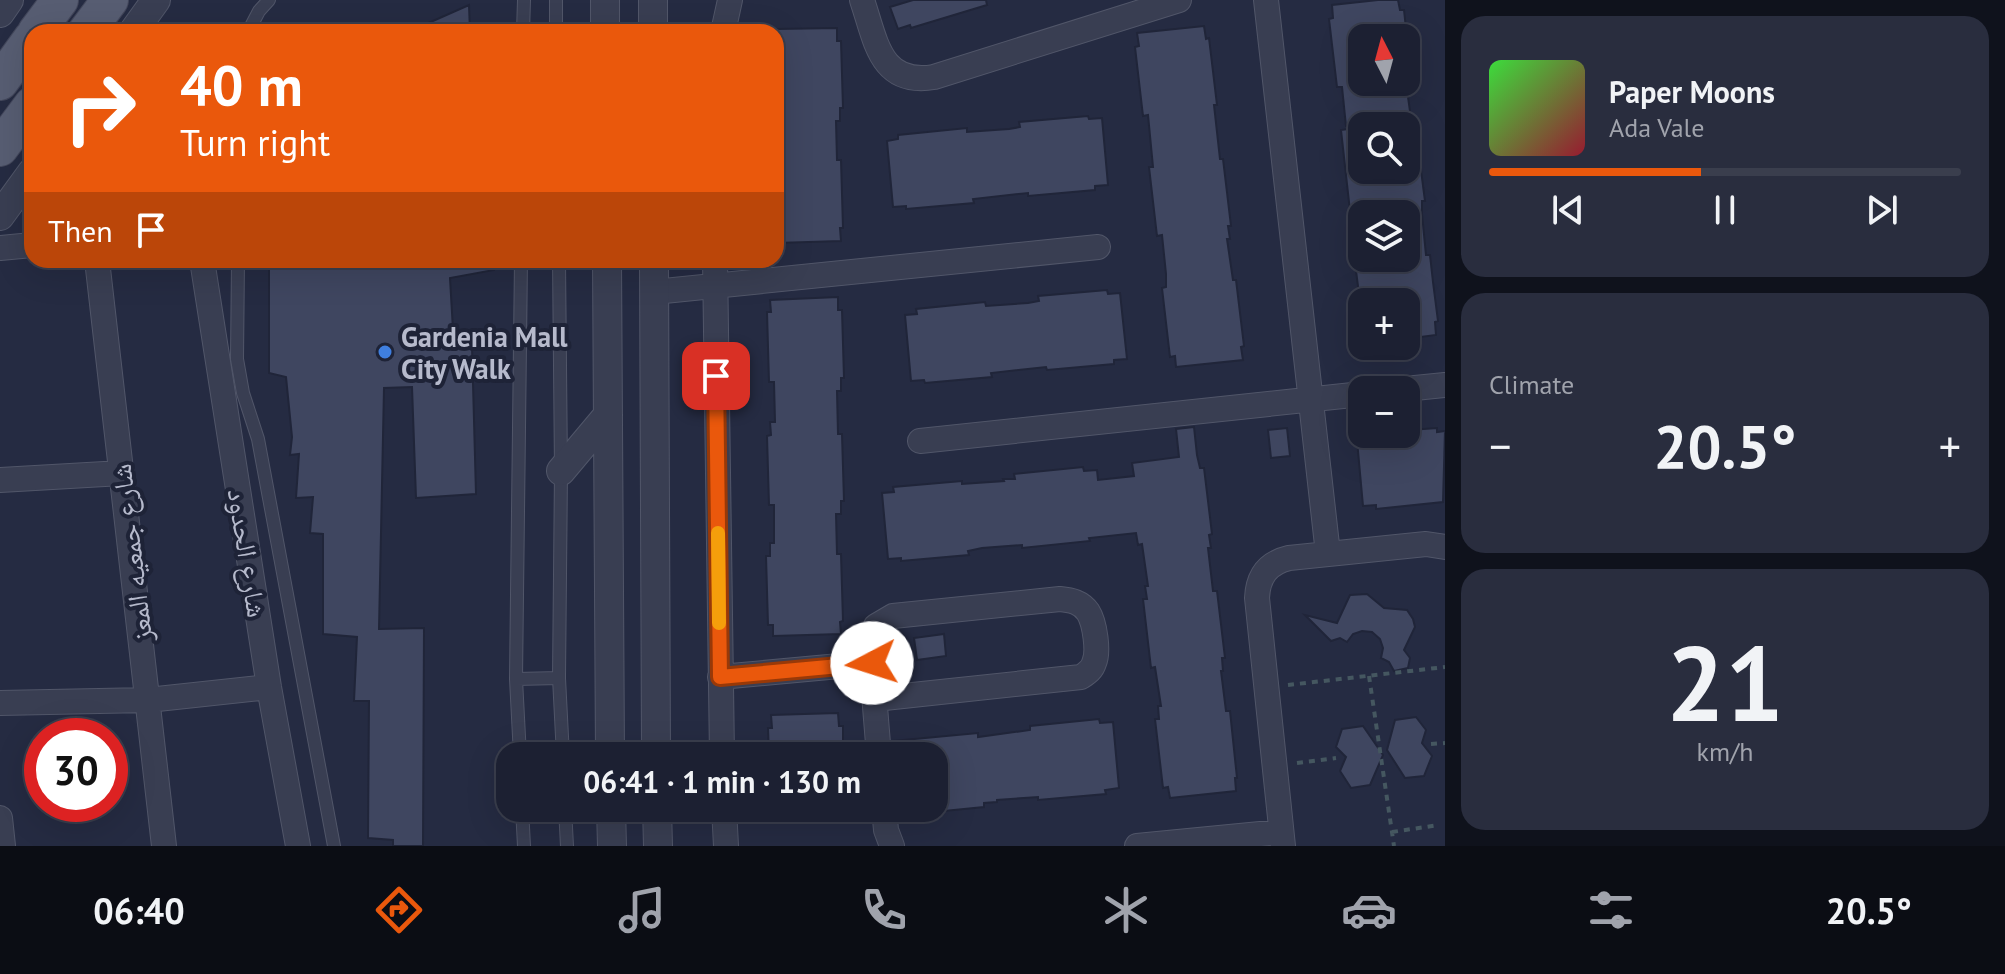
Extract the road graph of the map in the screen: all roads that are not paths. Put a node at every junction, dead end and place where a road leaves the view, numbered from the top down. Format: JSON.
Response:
{"nodes":[{"id":1,"x":9,"y":0,"type":"edge"},
{"id":2,"x":60,"y":0,"type":"edge"},
{"id":3,"x":110,"y":0,"type":"edge"},
{"id":4,"x":156,"y":0,"type":"edge"},
{"id":5,"x":269,"y":0,"type":"edge"},
{"id":6,"x":524,"y":0,"type":"edge"},
{"id":7,"x":556,"y":0,"type":"edge"},
{"id":8,"x":605,"y":0,"type":"edge"},
{"id":9,"x":653,"y":0,"type":"edge"},
{"id":10,"x":730,"y":0,"type":"edge"},
{"id":11,"x":862,"y":0,"type":"edge"},
{"id":12,"x":1179,"y":0,"type":"edge"},
{"id":13,"x":1266,"y":0,"type":"edge"},
{"id":14,"x":0,"y":13,"type":"edge"},
{"id":15,"x":42,"y":24,"type":"edge"},
{"id":16,"x":92,"y":24,"type":"edge"},
{"id":17,"x":139,"y":24,"type":"edge"},
{"id":18,"x":252,"y":24,"type":"edge"},
{"id":19,"x":523,"y":24,"type":"edge"},
{"id":20,"x":556,"y":24,"type":"edge"},
{"id":21,"x":605,"y":24,"type":"edge"},
{"id":22,"x":653,"y":24,"type":"edge"},
{"id":23,"x":725,"y":24,"type":"edge"},
{"id":24,"x":24,"y":49,"type":"edge"},
{"id":25,"x":0,"y":82,"type":"edge"},
{"id":26,"x":24,"y":116,"type":"edge"},
{"id":27,"x":0,"y":148,"type":"edge"},
{"id":28,"x":24,"y":183,"type":"edge"},
{"id":29,"x":0,"y":216,"type":"edge"},
{"id":30,"x":24,"y":246,"type":"edge"},
{"id":31,"x":1098,"y":247,"type":"dead end"},
{"id":32,"x":1,"y":249,"type":"edge"},
{"id":33,"x":98,"y":268,"type":"edge"},
{"id":34,"x":203,"y":268,"type":"edge"},
{"id":35,"x":238,"y":268,"type":"edge"},
{"id":36,"x":521,"y":268,"type":"edge"},
{"id":37,"x":559,"y":268,"type":"edge"},
{"id":38,"x":607,"y":268,"type":"edge"},
{"id":39,"x":654,"y":268,"type":"edge"},
{"id":40,"x":715,"y":268,"type":"edge"},
{"id":41,"x":715,"y":285,"type":"junction"},
{"id":42,"x":654,"y":292,"type":"junction"},
{"id":43,"x":1445,"y":385,"type":"edge"},
{"id":44,"x":1420,"y":388,"type":"edge"},
{"id":45,"x":1348,"y":395,"type":"edge"},
{"id":46,"x":1311,"y":399,"type":"junction"},
{"id":47,"x":608,"y":415,"type":"junction"},
{"id":48,"x":920,"y":441,"type":"dead end"},
{"id":49,"x":561,"y":471,"type":"junction"},
{"id":50,"x":122,"y":473,"type":"junction"},
{"id":51,"x":0,"y":480,"type":"edge"},
{"id":52,"x":1445,"y":547,"type":"edge"},
{"id":53,"x":1328,"y":554,"type":"junction"},
{"id":54,"x":872,"y":663,"type":"junction"},
{"id":55,"x":720,"y":677,"type":"junction"},
{"id":56,"x":559,"y":678,"type":"junction"},
{"id":57,"x":516,"y":679,"type":"junction"},
{"id":58,"x":269,"y":687,"type":"junction"},
{"id":59,"x":875,"y":699,"type":"junction"},
{"id":60,"x":148,"y":700,"type":"junction"},
{"id":61,"x":0,"y":703,"type":"edge"},
{"id":62,"x":519,"y":742,"type":"edge"},
{"id":63,"x":562,"y":742,"type":"edge"},
{"id":64,"x":610,"y":742,"type":"edge"},
{"id":65,"x":656,"y":742,"type":"edge"},
{"id":66,"x":722,"y":742,"type":"edge"},
{"id":67,"x":878,"y":742,"type":"edge"},
{"id":68,"x":0,"y":818,"type":"edge"},
{"id":69,"x":523,"y":822,"type":"edge"},
{"id":70,"x":566,"y":822,"type":"edge"},
{"id":71,"x":611,"y":822,"type":"edge"},
{"id":72,"x":657,"y":822,"type":"edge"},
{"id":73,"x":725,"y":822,"type":"edge"},
{"id":74,"x":885,"y":822,"type":"edge"},
{"id":75,"x":1282,"y":839,"type":"edge"},
{"id":76,"x":3,"y":846,"type":"edge"},
{"id":77,"x":164,"y":846,"type":"edge"},
{"id":78,"x":298,"y":846,"type":"edge"},
{"id":79,"x":334,"y":846,"type":"edge"},
{"id":80,"x":524,"y":846,"type":"edge"},
{"id":81,"x":567,"y":846,"type":"edge"},
{"id":82,"x":612,"y":846,"type":"edge"},
{"id":83,"x":658,"y":846,"type":"edge"},
{"id":84,"x":726,"y":846,"type":"edge"},
{"id":85,"x":892,"y":846,"type":"edge"},
{"id":86,"x":1137,"y":846,"type":"edge"}],
"edges":[{"from":1,"to":14,"type":"street"},
{"from":2,"to":15,"type":"main road"},
{"from":3,"to":16,"type":"main road"},
{"from":4,"to":17,"type":"street"},
{"from":5,"to":18,"type":"lane"},
{"from":6,"to":19,"type":"lane"},
{"from":7,"to":20,"type":"lane"},
{"from":8,"to":21,"type":"street"},
{"from":9,"to":22,"type":"street"},
{"from":10,"to":23,"type":"street"},
{"from":11,"to":12,"type":"street"},
{"from":13,"to":46,"type":"street"},
{"from":24,"to":25,"type":"main road"},
{"from":26,"to":27,"type":"main road"},
{"from":28,"to":29,"type":"street"},
{"from":30,"to":32,"type":"street"},
{"from":31,"to":41,"type":"street"},
{"from":33,"to":50,"type":"street","name":"شارع جمعيه المعز"},
{"from":34,"to":58,"type":"street","name":"شارع الحدود"},
{"from":35,"to":79,"type":"lane"},
{"from":36,"to":57,"type":"lane"},
{"from":37,"to":49,"type":"lane"},
{"from":38,"to":47,"type":"street"},
{"from":39,"to":42,"type":"street"},
{"from":40,"to":41,"type":"street"},
{"from":41,"to":42,"type":"street"},
{"from":41,"to":55,"type":"street"},
{"from":42,"to":65,"type":"street"},
{"from":43,"to":44,"type":"street"},
{"from":45,"to":46,"type":"street"},
{"from":46,"to":48,"type":"street"},
{"from":46,"to":53,"type":"street"},
{"from":47,"to":49,"type":"street"},
{"from":47,"to":64,"type":"street"},
{"from":49,"to":56,"type":"lane"},
{"from":50,"to":51,"type":"street"},
{"from":50,"to":60,"type":"street","name":"شارع جمعيه المعز"},
{"from":52,"to":53,"type":"street"},
{"from":53,"to":75,"type":"street"},
{"from":54,"to":55,"type":"street"},
{"from":54,"to":59,"type":"street"},
{"from":54,"to":59,"type":"street"},
{"from":55,"to":66,"type":"street"},
{"from":56,"to":57,"type":"lane"},
{"from":56,"to":63,"type":"lane"},
{"from":57,"to":62,"type":"lane"},
{"from":58,"to":60,"type":"street"},
{"from":58,"to":78,"type":"street","name":"شارع الحدود"},
{"from":59,"to":67,"type":"street"},
{"from":60,"to":61,"type":"street"},
{"from":60,"to":77,"type":"street","name":"شارع جمعيه المعز"},
{"from":68,"to":76,"type":"street"},
{"from":69,"to":80,"type":"lane"},
{"from":70,"to":81,"type":"lane"},
{"from":71,"to":82,"type":"street"},
{"from":72,"to":83,"type":"street"},
{"from":73,"to":84,"type":"street"},
{"from":74,"to":85,"type":"street"},
{"from":75,"to":86,"type":"street"}]}
